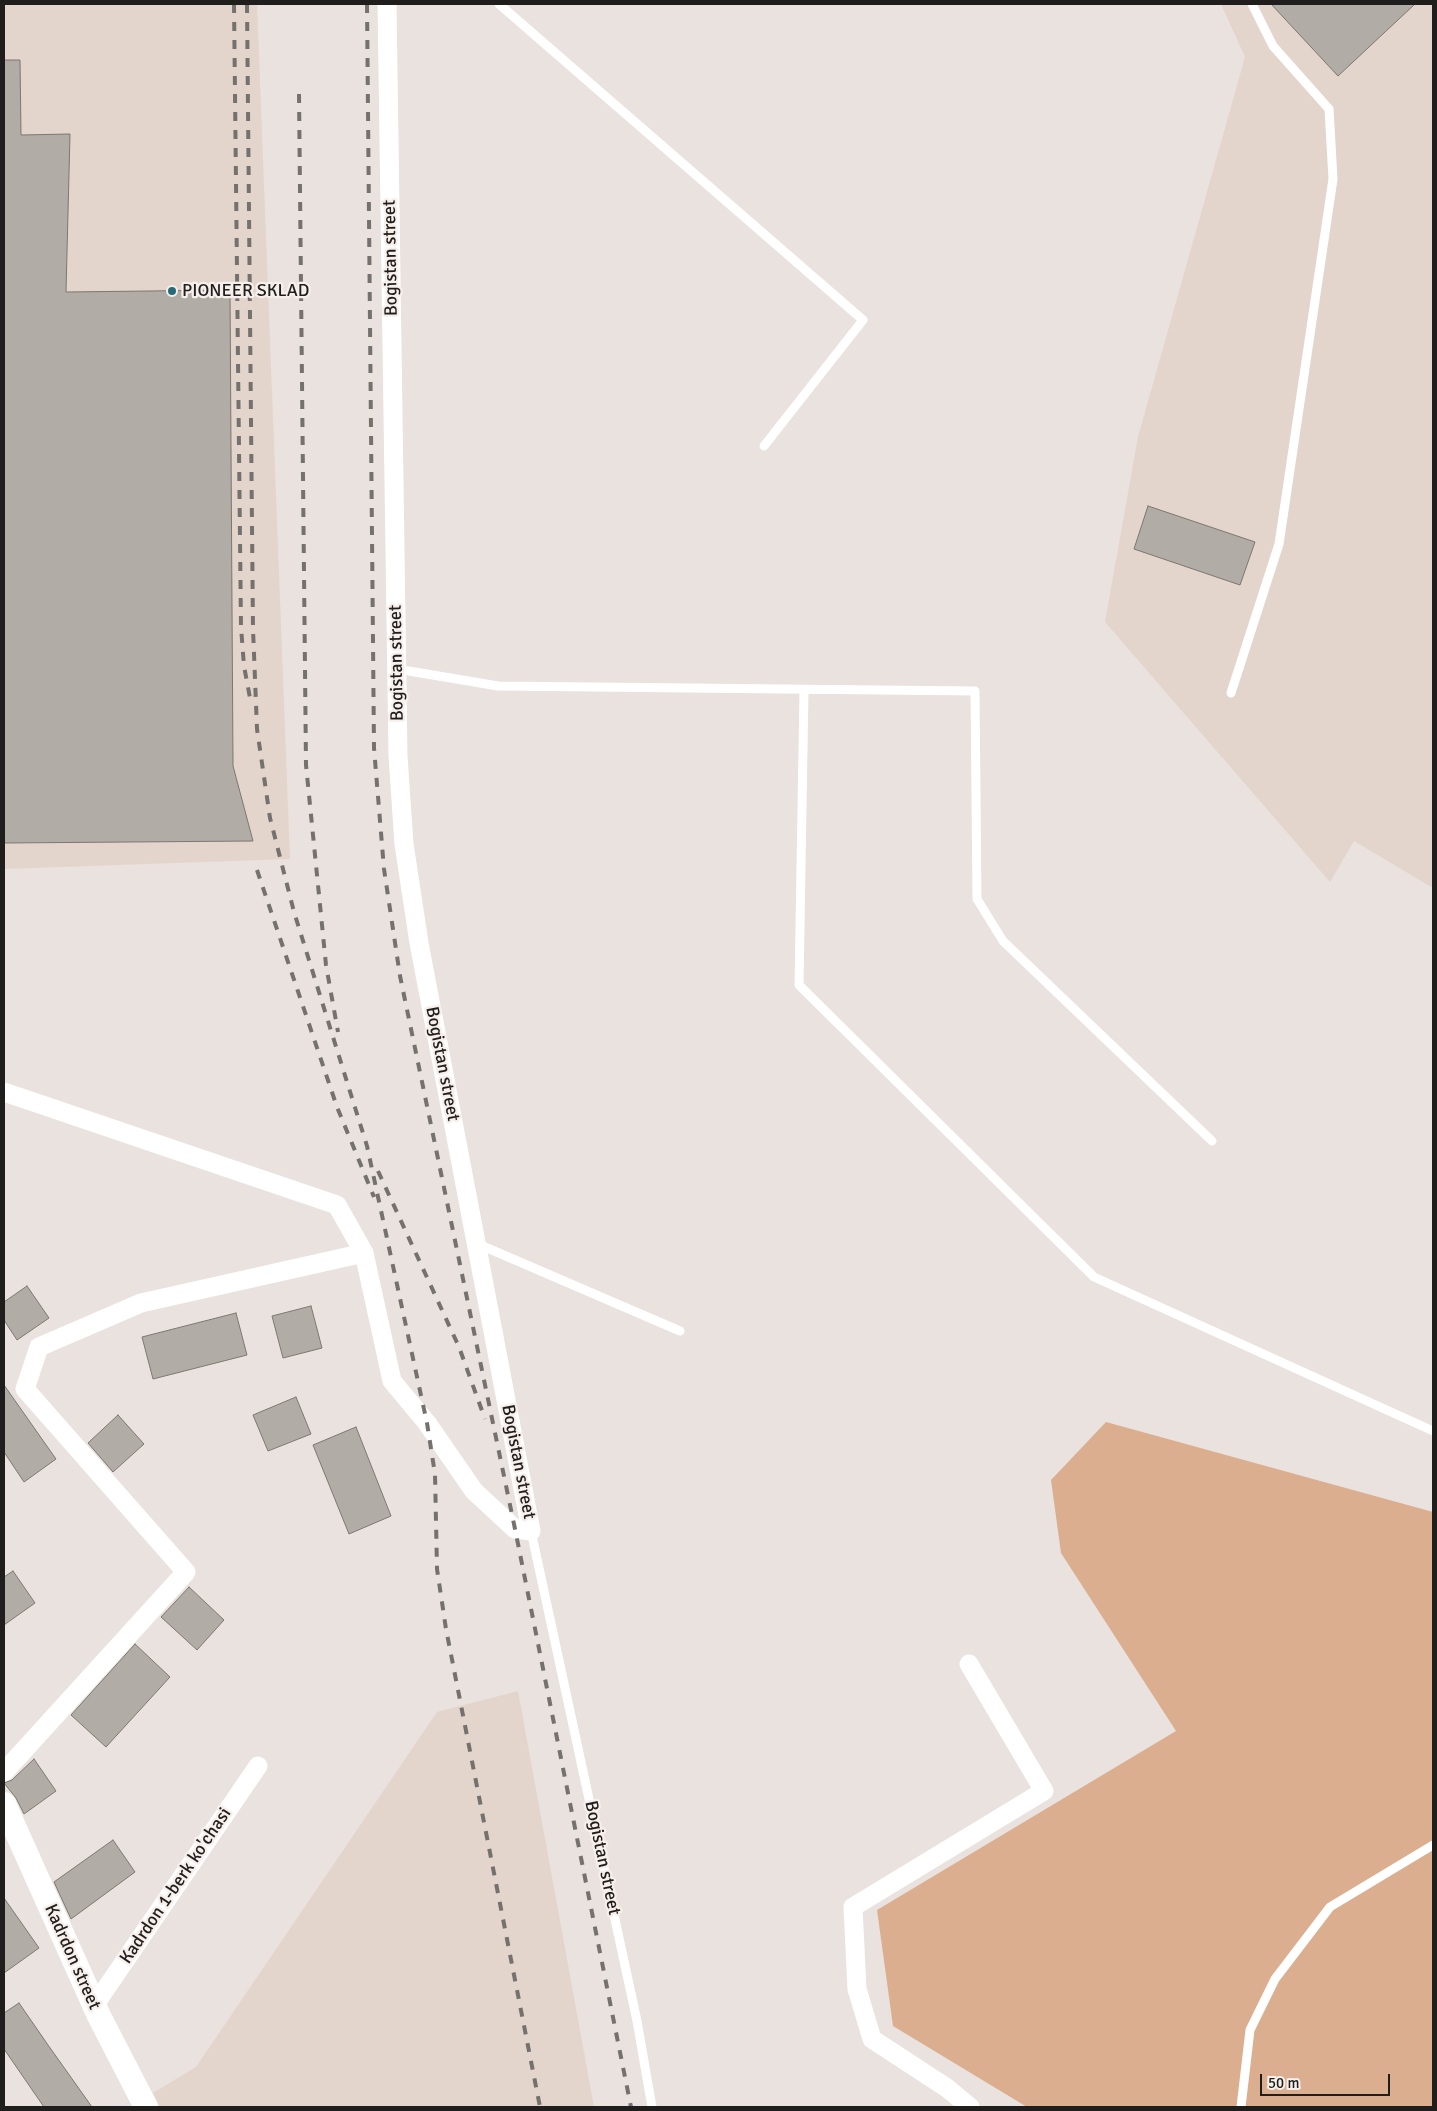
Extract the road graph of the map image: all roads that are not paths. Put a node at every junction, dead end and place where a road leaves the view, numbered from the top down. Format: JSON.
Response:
{"nodes":[{"id":1,"x":387,"y":4,"type":"edge"},
{"id":2,"x":499,"y":4,"type":"edge"},
{"id":3,"x":1252,"y":4,"type":"edge"},
{"id":4,"x":764,"y":446,"type":"dead end"},
{"id":5,"x":397,"y":669,"type":"junction"},
{"id":6,"x":804,"y":690,"type":"junction"},
{"id":7,"x":1231,"y":693,"type":"dead end"},
{"id":8,"x":4,"y":1092,"type":"edge"},
{"id":9,"x":1212,"y":1141,"type":"dead end"},
{"id":10,"x":477,"y":1244,"type":"junction"},
{"id":11,"x":364,"y":1253,"type":"junction"},
{"id":12,"x":680,"y":1331,"type":"dead end"},
{"id":13,"x":1433,"y":1431,"type":"edge"},
{"id":14,"x":531,"y":1531,"type":"junction"},
{"id":15,"x":969,"y":1664,"type":"dead end"},
{"id":16,"x":258,"y":1766,"type":"dead end"},
{"id":17,"x":4,"y":1772,"type":"edge"},
{"id":18,"x":4,"y":1804,"type":"edge"},
{"id":19,"x":1433,"y":1845,"type":"edge"},
{"id":20,"x":94,"y":2006,"type":"junction"},
{"id":21,"x":146,"y":2107,"type":"edge"},
{"id":22,"x":652,"y":2107,"type":"edge"},
{"id":23,"x":970,"y":2107,"type":"edge"},
{"id":24,"x":1241,"y":2107,"type":"edge"}],
"edges":[{"from":1,"to":5,"type":"street","name":"Bogistan street"},
{"from":2,"to":4,"type":"lane"},
{"from":3,"to":7,"type":"lane"},
{"from":5,"to":6,"type":"lane"},
{"from":5,"to":10,"type":"street","name":"Bogistan street"},
{"from":6,"to":9,"type":"lane"},
{"from":6,"to":13,"type":"lane"},
{"from":8,"to":11,"type":"street"},
{"from":10,"to":12,"type":"lane"},
{"from":10,"to":14,"type":"street","name":"Bogistan street"},
{"from":11,"to":14,"type":"street"},
{"from":11,"to":17,"type":"street"},
{"from":14,"to":22,"type":"lane","name":"Bogistan street"},
{"from":15,"to":23,"type":"street"},
{"from":16,"to":20,"type":"street","name":"Kadrdon 1-berk ko'chasi"},
{"from":18,"to":20,"type":"street","name":"Kadrdon street"},
{"from":19,"to":24,"type":"lane"},
{"from":20,"to":21,"type":"street","name":"Kadrdon street"}]}
